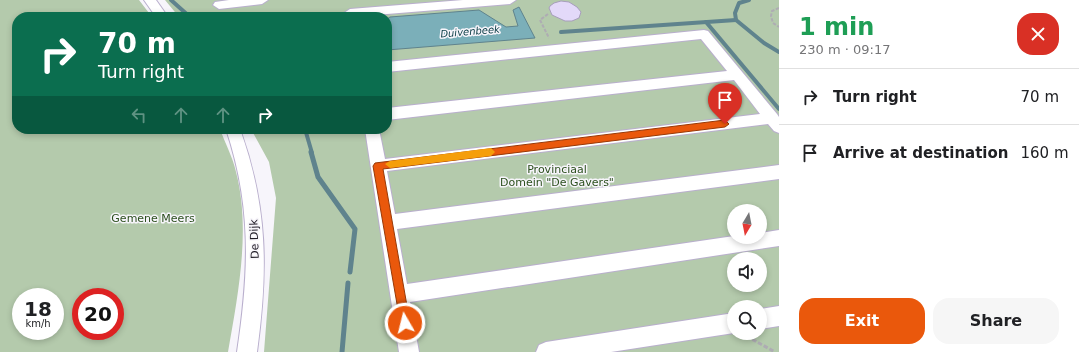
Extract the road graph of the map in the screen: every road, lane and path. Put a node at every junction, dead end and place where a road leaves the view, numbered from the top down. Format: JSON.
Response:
{"nodes":[{"id":1,"x":150,"y":0,"type":"edge"},
{"id":2,"x":262,"y":0,"type":"edge"},
{"id":3,"x":510,"y":0,"type":"edge"},
{"id":4,"x":219,"y":5,"type":"dead end"},
{"id":5,"x":779,"y":8,"type":"edge"},
{"id":6,"x":158,"y":12,"type":"edge"},
{"id":7,"x":362,"y":12,"type":"edge"},
{"id":8,"x":548,"y":14,"type":"dead end"},
{"id":9,"x":779,"y":27,"type":"edge"},
{"id":10,"x":554,"y":50,"type":"junction"},
{"id":11,"x":392,"y":66,"type":"edge"},
{"id":12,"x":737,"y":75,"type":"junction"},
{"id":13,"x":392,"y":113,"type":"edge"},
{"id":14,"x":775,"y":122,"type":"edge"},
{"id":15,"x":235,"y":134,"type":"edge"},
{"id":16,"x":373,"y":134,"type":"edge"},
{"id":17,"x":378,"y":166,"type":"junction"},
{"id":18,"x":779,"y":172,"type":"edge"},
{"id":19,"x":387,"y":223,"type":"junction"},
{"id":20,"x":779,"y":238,"type":"edge"},
{"id":21,"x":400,"y":294,"type":"junction"},
{"id":22,"x":779,"y":316,"type":"edge"},
{"id":23,"x":767,"y":318,"type":"edge"},
{"id":24,"x":727,"y":324,"type":"edge"},
{"id":25,"x":754,"y":340,"type":"edge"},
{"id":26,"x":246,"y":352,"type":"edge"},
{"id":27,"x":409,"y":352,"type":"edge"},
{"id":28,"x":546,"y":352,"type":"edge"},
{"id":29,"x":775,"y":352,"type":"edge"}],
"edges":[{"from":1,"to":6,"type":"street"},
{"from":2,"to":4,"type":"street"},
{"from":3,"to":7,"type":"street"},
{"from":5,"to":9,"type":"path"},
{"from":8,"to":10,"type":"path"},
{"from":10,"to":11,"type":"street"},
{"from":10,"to":12,"type":"street"},
{"from":12,"to":13,"type":"street"},
{"from":12,"to":14,"type":"street"},
{"from":14,"to":17,"type":"street"},
{"from":15,"to":26,"type":"street","name":"De Dijk"},
{"from":16,"to":17,"type":"street"},
{"from":17,"to":19,"type":"street"},
{"from":18,"to":19,"type":"street"},
{"from":19,"to":21,"type":"street"},
{"from":20,"to":21,"type":"street"},
{"from":21,"to":27,"type":"street"},
{"from":22,"to":23,"type":"street"},
{"from":24,"to":28,"type":"street"},
{"from":25,"to":29,"type":"path"}]}
